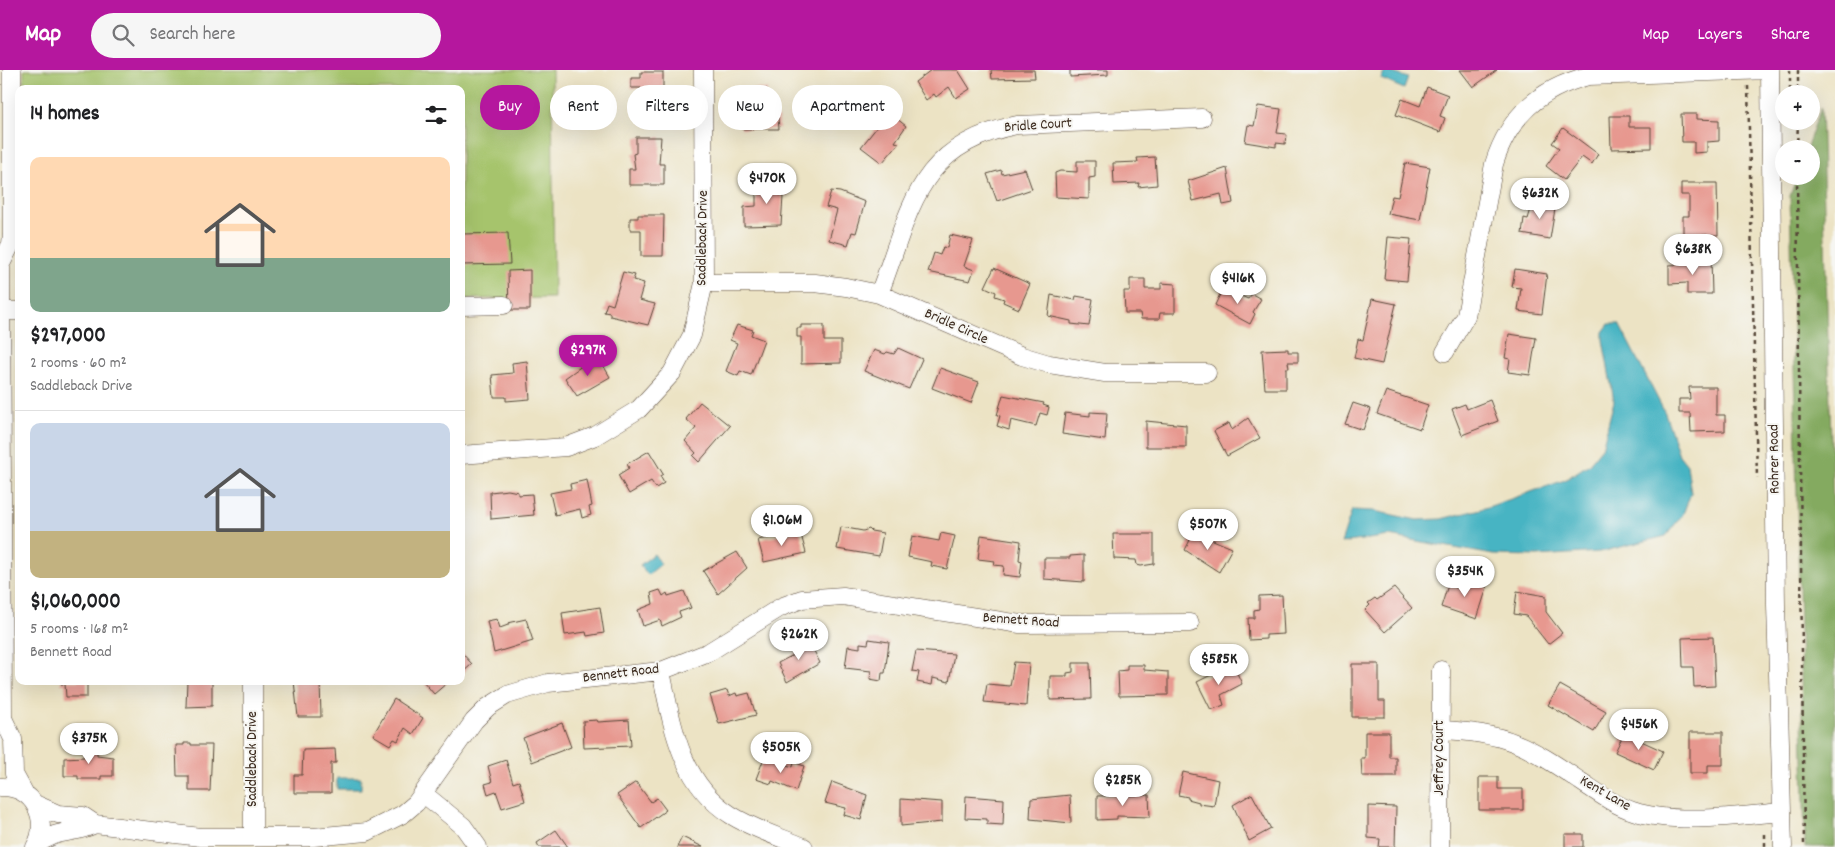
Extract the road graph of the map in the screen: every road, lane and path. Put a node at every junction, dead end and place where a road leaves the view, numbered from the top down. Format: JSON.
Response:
{"nodes":[{"id":1,"x":12,"y":70,"type":"edge"},
{"id":2,"x":703,"y":70,"type":"edge"},
{"id":3,"x":1770,"y":70,"type":"edge"},
{"id":4,"x":1790,"y":70,"type":"edge"},
{"id":5,"x":1798,"y":70,"type":"edge"},
{"id":6,"x":1748,"y":71,"type":"edge"},
{"id":7,"x":1790,"y":85,"type":"edge"},
{"id":8,"x":1798,"y":85,"type":"edge"},
{"id":9,"x":1202,"y":118,"type":"dead end"},
{"id":10,"x":1798,"y":185,"type":"edge"},
{"id":11,"x":0,"y":265,"type":"edge"},
{"id":12,"x":704,"y":282,"type":"junction"},
{"id":13,"x":879,"y":294,"type":"junction"},
{"id":14,"x":504,"y":305,"type":"dead end"},
{"id":15,"x":465,"y":306,"type":"edge"},
{"id":16,"x":1,"y":311,"type":"edge"},
{"id":17,"x":15,"y":312,"type":"edge"},
{"id":18,"x":1446,"y":352,"type":"dead end"},
{"id":19,"x":1208,"y":373,"type":"dead end"},
{"id":20,"x":465,"y":455,"type":"edge"},
{"id":21,"x":1757,"y":479,"type":"dead end"},
{"id":22,"x":1190,"y":622,"type":"dead end"},
{"id":23,"x":1442,"y":670,"type":"dead end"},
{"id":24,"x":661,"y":671,"type":"junction"},
{"id":25,"x":253,"y":685,"type":"edge"},
{"id":26,"x":1,"y":721,"type":"edge"},
{"id":27,"x":1440,"y":730,"type":"junction"},
{"id":28,"x":0,"y":787,"type":"edge"},
{"id":29,"x":424,"y":794,"type":"junction"},
{"id":30,"x":30,"y":799,"type":"junction"},
{"id":31,"x":1773,"y":813,"type":"junction"},
{"id":32,"x":95,"y":824,"type":"junction"},
{"id":33,"x":253,"y":837,"type":"junction"},
{"id":34,"x":36,"y":846,"type":"edge"},
{"id":35,"x":478,"y":847,"type":"edge"},
{"id":36,"x":804,"y":847,"type":"edge"},
{"id":37,"x":1440,"y":847,"type":"edge"},
{"id":38,"x":1765,"y":847,"type":"edge"},
{"id":39,"x":1783,"y":847,"type":"edge"},
{"id":40,"x":1804,"y":847,"type":"edge"}],
"edges":[{"from":1,"to":11,"type":"street"},
{"from":2,"to":12,"type":"street","name":"Saddleback Drive"},
{"from":3,"to":6,"type":"street"},
{"from":3,"to":31,"type":"street","name":"Rohrer Road"},
{"from":4,"to":7,"type":"path"},
{"from":5,"to":8,"type":"path"},
{"from":6,"to":18,"type":"street"},
{"from":6,"to":21,"type":"path"},
{"from":9,"to":13,"type":"street","name":"Bridle Court"},
{"from":10,"to":40,"type":"path"},
{"from":11,"to":16,"type":"street"},
{"from":12,"to":13,"type":"street","name":"Bridle Circle"},
{"from":12,"to":20,"type":"street","name":"Saddleback Drive"},
{"from":13,"to":19,"type":"street","name":"Bridle Circle"},
{"from":14,"to":15,"type":"street"},
{"from":16,"to":17,"type":"street"},
{"from":16,"to":26,"type":"street"},
{"from":22,"to":24,"type":"street","name":"Bennett Road"},
{"from":23,"to":27,"type":"street","name":"Jeffrey Court"},
{"from":24,"to":29,"type":"street","name":"Bennett Road"},
{"from":24,"to":36,"type":"street"},
{"from":25,"to":33,"type":"street","name":"Saddleback Drive"},
{"from":26,"to":30,"type":"street"},
{"from":27,"to":31,"type":"street","name":"Kent Lane"},
{"from":27,"to":37,"type":"street","name":"Jeffrey Court"},
{"from":28,"to":30,"type":"street","name":"Bennett Road"},
{"from":29,"to":33,"type":"street","name":"Bennett Road"},
{"from":29,"to":35,"type":"street"},
{"from":30,"to":32,"type":"street","name":"Bennett Road"},
{"from":30,"to":34,"type":"street"},
{"from":31,"to":38,"type":"path"},
{"from":31,"to":39,"type":"street","name":"Rohrer Road"},
{"from":32,"to":33,"type":"street","name":"Bennett Road"},
{"from":32,"to":34,"type":"street","name":"Bennett Road"}]}
